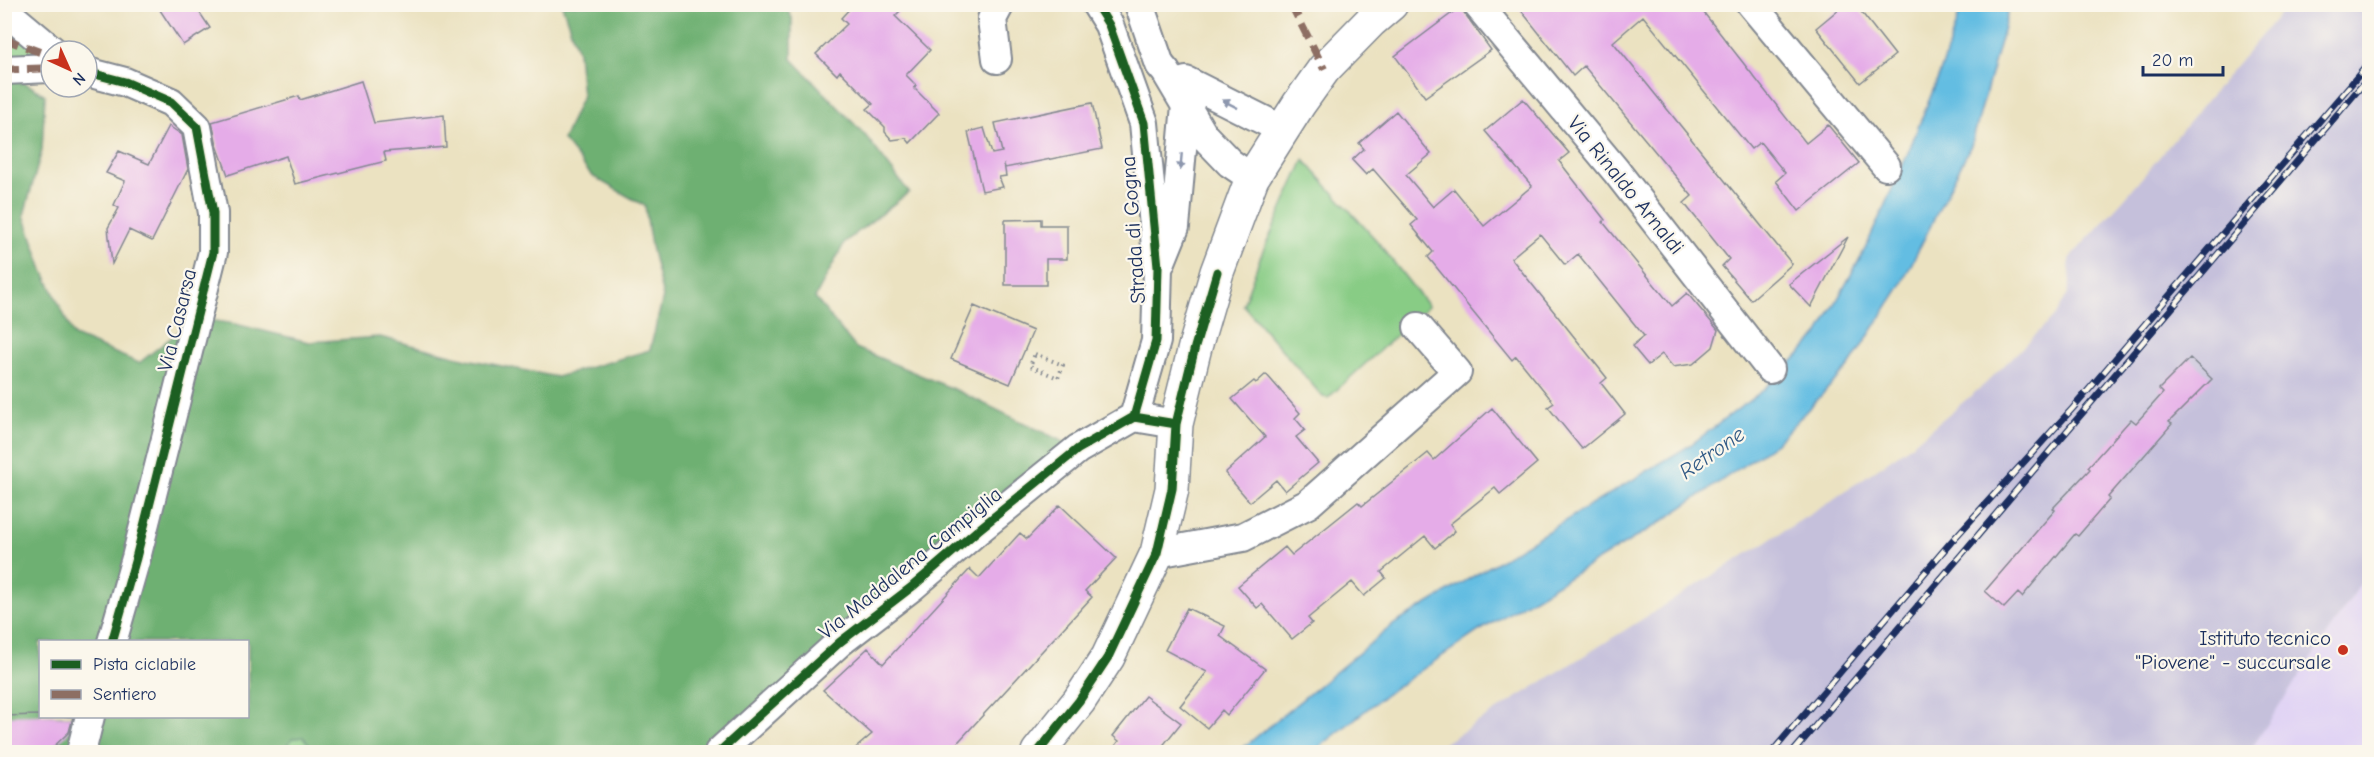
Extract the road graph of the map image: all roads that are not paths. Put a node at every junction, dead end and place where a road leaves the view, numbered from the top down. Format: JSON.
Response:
{"nodes":[{"id":1,"x":999,"y":4,"type":"edge"},
{"id":2,"x":1096,"y":4,"type":"edge"},
{"id":3,"x":1139,"y":4,"type":"edge"},
{"id":4,"x":1391,"y":4,"type":"edge"},
{"id":5,"x":1478,"y":4,"type":"edge"},
{"id":6,"x":1751,"y":4,"type":"edge"},
{"id":7,"x":4,"y":10,"type":"edge"},
{"id":8,"x":39,"y":39,"type":"edge"},
{"id":9,"x":997,"y":59,"type":"dead end"},
{"id":10,"x":39,"y":69,"type":"edge"},
{"id":11,"x":4,"y":70,"type":"edge"},
{"id":12,"x":99,"y":75,"type":"edge"},
{"id":13,"x":1194,"y":97,"type":"junction"},
{"id":14,"x":1283,"y":130,"type":"junction"},
{"id":15,"x":1886,"y":166,"type":"dead end"},
{"id":16,"x":1252,"y":178,"type":"junction"},
{"id":17,"x":1158,"y":267,"type":"junction"},
{"id":18,"x":1418,"y":327,"type":"dead end"},
{"id":19,"x":1770,"y":369,"type":"dead end"},
{"id":20,"x":1134,"y":417,"type":"junction"},
{"id":21,"x":1176,"y":424,"type":"junction"},
{"id":22,"x":1157,"y":553,"type":"junction"},
{"id":23,"x":113,"y":640,"type":"edge"},
{"id":24,"x":90,"y":718,"type":"edge"},
{"id":25,"x":81,"y":753,"type":"edge"},
{"id":26,"x":719,"y":753,"type":"edge"},
{"id":27,"x":1038,"y":753,"type":"edge"}],
"edges":[{"from":1,"to":9,"type":"street"},
{"from":2,"to":17,"type":"street","name":"Strada di Gogna"},
{"from":3,"to":13,"type":"street"},
{"from":4,"to":14,"type":"street"},
{"from":5,"to":19,"type":"street","name":"Via Rinaldo Arnaldi"},
{"from":6,"to":15,"type":"street"},
{"from":7,"to":8,"type":"street"},
{"from":10,"to":11,"type":"street"},
{"from":12,"to":23,"type":"street","name":"Via Casarsa"},
{"from":14,"to":13,"type":"street","one_way":true},
{"from":13,"to":16,"type":"street"},
{"from":13,"to":17,"type":"street","name":"Strada di Gogna","one_way":true},
{"from":14,"to":16,"type":"street"},
{"from":16,"to":21,"type":"street"},
{"from":17,"to":20,"type":"street","name":"Strada di Gogna"},
{"from":18,"to":22,"type":"street"},
{"from":20,"to":21,"type":"street"},
{"from":20,"to":26,"type":"street","name":"Via Maddalena Campiglia"},
{"from":21,"to":22,"type":"street"},
{"from":22,"to":27,"type":"street"},
{"from":24,"to":25,"type":"street"}]}
